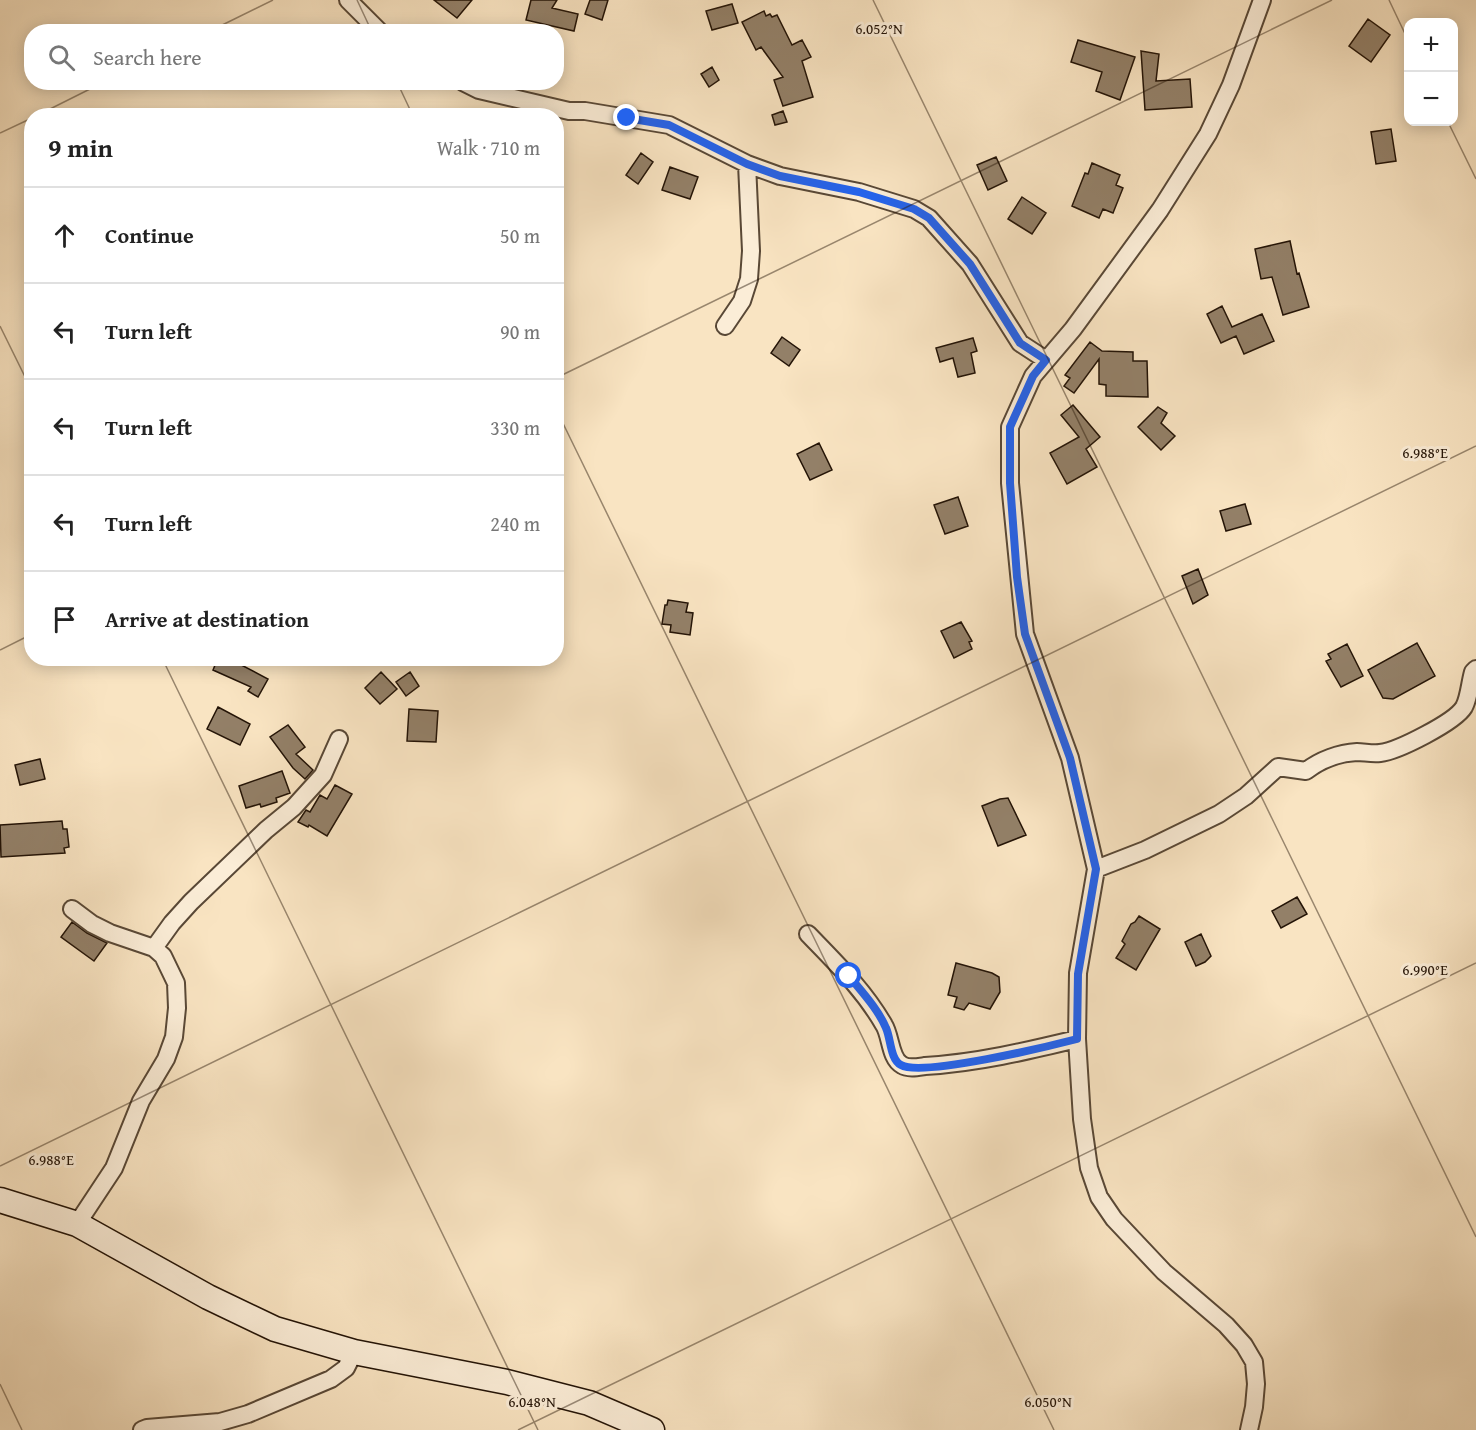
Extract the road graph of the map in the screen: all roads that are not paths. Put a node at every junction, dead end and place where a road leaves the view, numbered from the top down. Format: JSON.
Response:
{"nodes":[{"id":1,"x":348,"y":0,"type":"edge"},
{"id":2,"x":1262,"y":0,"type":"edge"},
{"id":3,"x":372,"y":24,"type":"edge"},
{"id":4,"x":479,"y":90,"type":"edge"},
{"id":5,"x":556,"y":108,"type":"edge"},
{"id":6,"x":564,"y":110,"type":"edge"},
{"id":7,"x":747,"y":164,"type":"junction"},
{"id":8,"x":725,"y":326,"type":"dead end"},
{"id":9,"x":1046,"y":360,"type":"junction"},
{"id":10,"x":1476,"y":669,"type":"edge"},
{"id":11,"x":339,"y":739,"type":"dead end"},
{"id":12,"x":1096,"y":869,"type":"junction"},
{"id":13,"x":72,"y":909,"type":"dead end"},
{"id":14,"x":808,"y":934,"type":"dead end"},
{"id":15,"x":154,"y":948,"type":"junction"},
{"id":16,"x":1077,"y":1039,"type":"junction"},
{"id":17,"x":0,"y":1200,"type":"edge"},
{"id":18,"x":77,"y":1224,"type":"junction"},
{"id":19,"x":354,"y":1352,"type":"junction"},
{"id":20,"x":142,"y":1430,"type":"edge"},
{"id":21,"x":651,"y":1430,"type":"edge"},
{"id":22,"x":1249,"y":1430,"type":"edge"}],
"edges":[{"from":1,"to":3,"type":"street"},
{"from":2,"to":9,"type":"street"},
{"from":4,"to":5,"type":"street"},
{"from":6,"to":7,"type":"street"},
{"from":7,"to":8,"type":"street"},
{"from":7,"to":9,"type":"street"},
{"from":9,"to":12,"type":"street"},
{"from":10,"to":12,"type":"street"},
{"from":11,"to":15,"type":"street"},
{"from":12,"to":16,"type":"street"},
{"from":13,"to":15,"type":"street"},
{"from":14,"to":16,"type":"street"},
{"from":15,"to":18,"type":"street"},
{"from":16,"to":22,"type":"street"},
{"from":17,"to":18,"type":"street"},
{"from":18,"to":19,"type":"street"},
{"from":19,"to":20,"type":"street"},
{"from":19,"to":21,"type":"street"}]}
